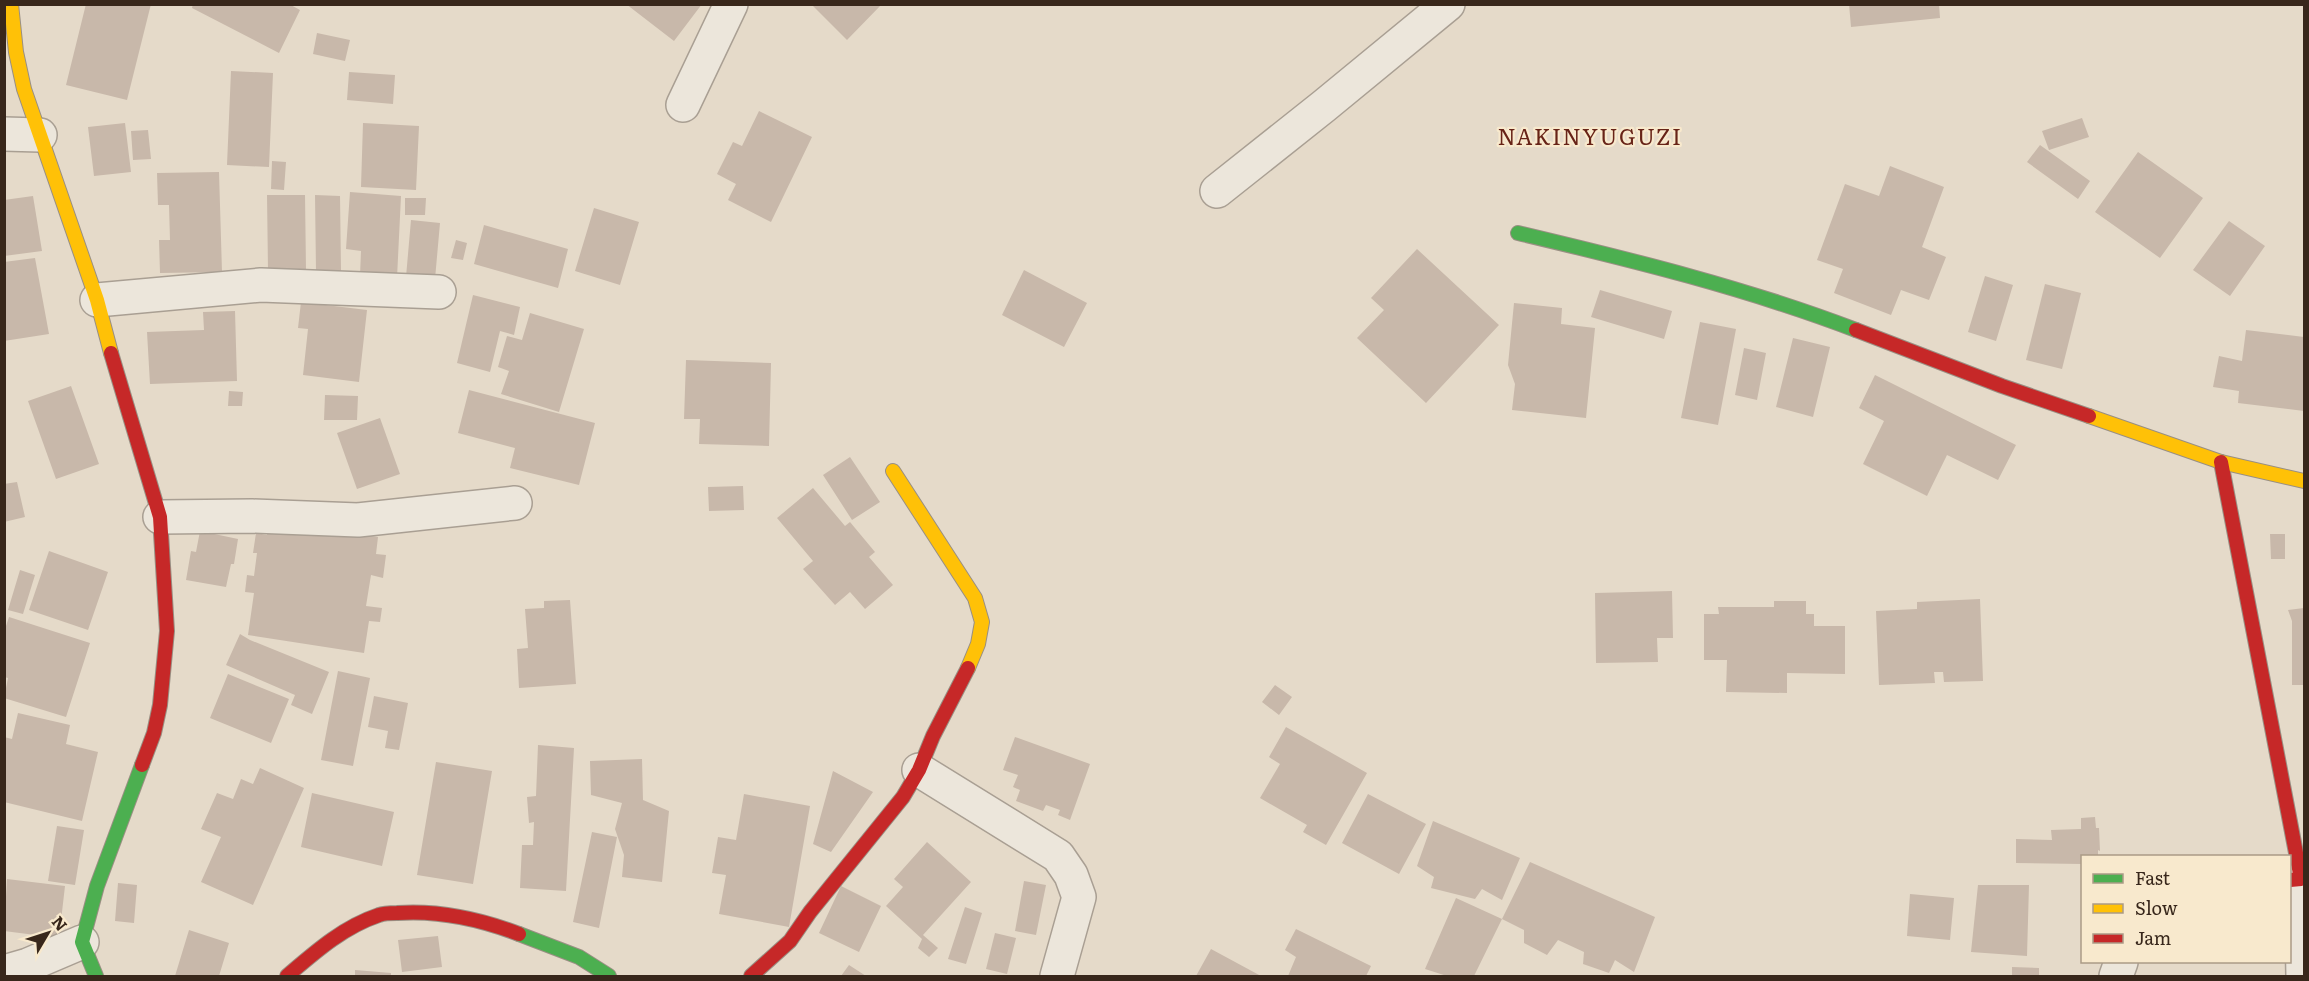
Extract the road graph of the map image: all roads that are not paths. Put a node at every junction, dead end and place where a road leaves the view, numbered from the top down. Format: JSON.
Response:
{"nodes":[{"id":1,"x":11,"y":4,"type":"edge"},
{"id":2,"x":731,"y":4,"type":"edge"},
{"id":3,"x":1448,"y":4,"type":"edge"},
{"id":4,"x":683,"y":105,"type":"dead end"},
{"id":5,"x":4,"y":134,"type":"edge"},
{"id":6,"x":40,"y":135,"type":"junction"},
{"id":7,"x":1217,"y":191,"type":"dead end"},
{"id":8,"x":1518,"y":233,"type":"dead end"},
{"id":9,"x":439,"y":292,"type":"dead end"},
{"id":10,"x":97,"y":300,"type":"junction"},
{"id":11,"x":2221,"y":462,"type":"junction"},
{"id":12,"x":892,"y":471,"type":"dead end"},
{"id":13,"x":2304,"y":481,"type":"edge"},
{"id":14,"x":515,"y":503,"type":"dead end"},
{"id":15,"x":160,"y":517,"type":"junction"},
{"id":16,"x":919,"y":770,"type":"junction"},
{"id":17,"x":2291,"y":855,"type":"edge"},
{"id":18,"x":2291,"y":857,"type":"edge"},
{"id":19,"x":2295,"y":880,"type":"edge"},
{"id":20,"x":82,"y":942,"type":"junction"},
{"id":21,"x":4,"y":972,"type":"edge"},
{"id":22,"x":96,"y":976,"type":"edge"},
{"id":23,"x":287,"y":976,"type":"edge"},
{"id":24,"x":609,"y":976,"type":"edge"},
{"id":25,"x":751,"y":976,"type":"edge"},
{"id":26,"x":1057,"y":976,"type":"edge"},
{"id":27,"x":2303,"y":976,"type":"edge"}],
"edges":[{"from":1,"to":6,"type":"street"},
{"from":2,"to":4,"type":"street"},
{"from":3,"to":7,"type":"street"},
{"from":5,"to":6,"type":"street"},
{"from":6,"to":10,"type":"street"},
{"from":8,"to":11,"type":"street"},
{"from":9,"to":10,"type":"street"},
{"from":10,"to":15,"type":"street"},
{"from":11,"to":13,"type":"street"},
{"from":11,"to":17,"type":"street"},
{"from":12,"to":16,"type":"street"},
{"from":14,"to":15,"type":"street"},
{"from":15,"to":20,"type":"street"},
{"from":16,"to":25,"type":"street"},
{"from":16,"to":26,"type":"street"},
{"from":18,"to":19,"type":"street"},
{"from":19,"to":27,"type":"street"},
{"from":20,"to":21,"type":"street"},
{"from":20,"to":22,"type":"street"},
{"from":23,"to":24,"type":"street"}]}
